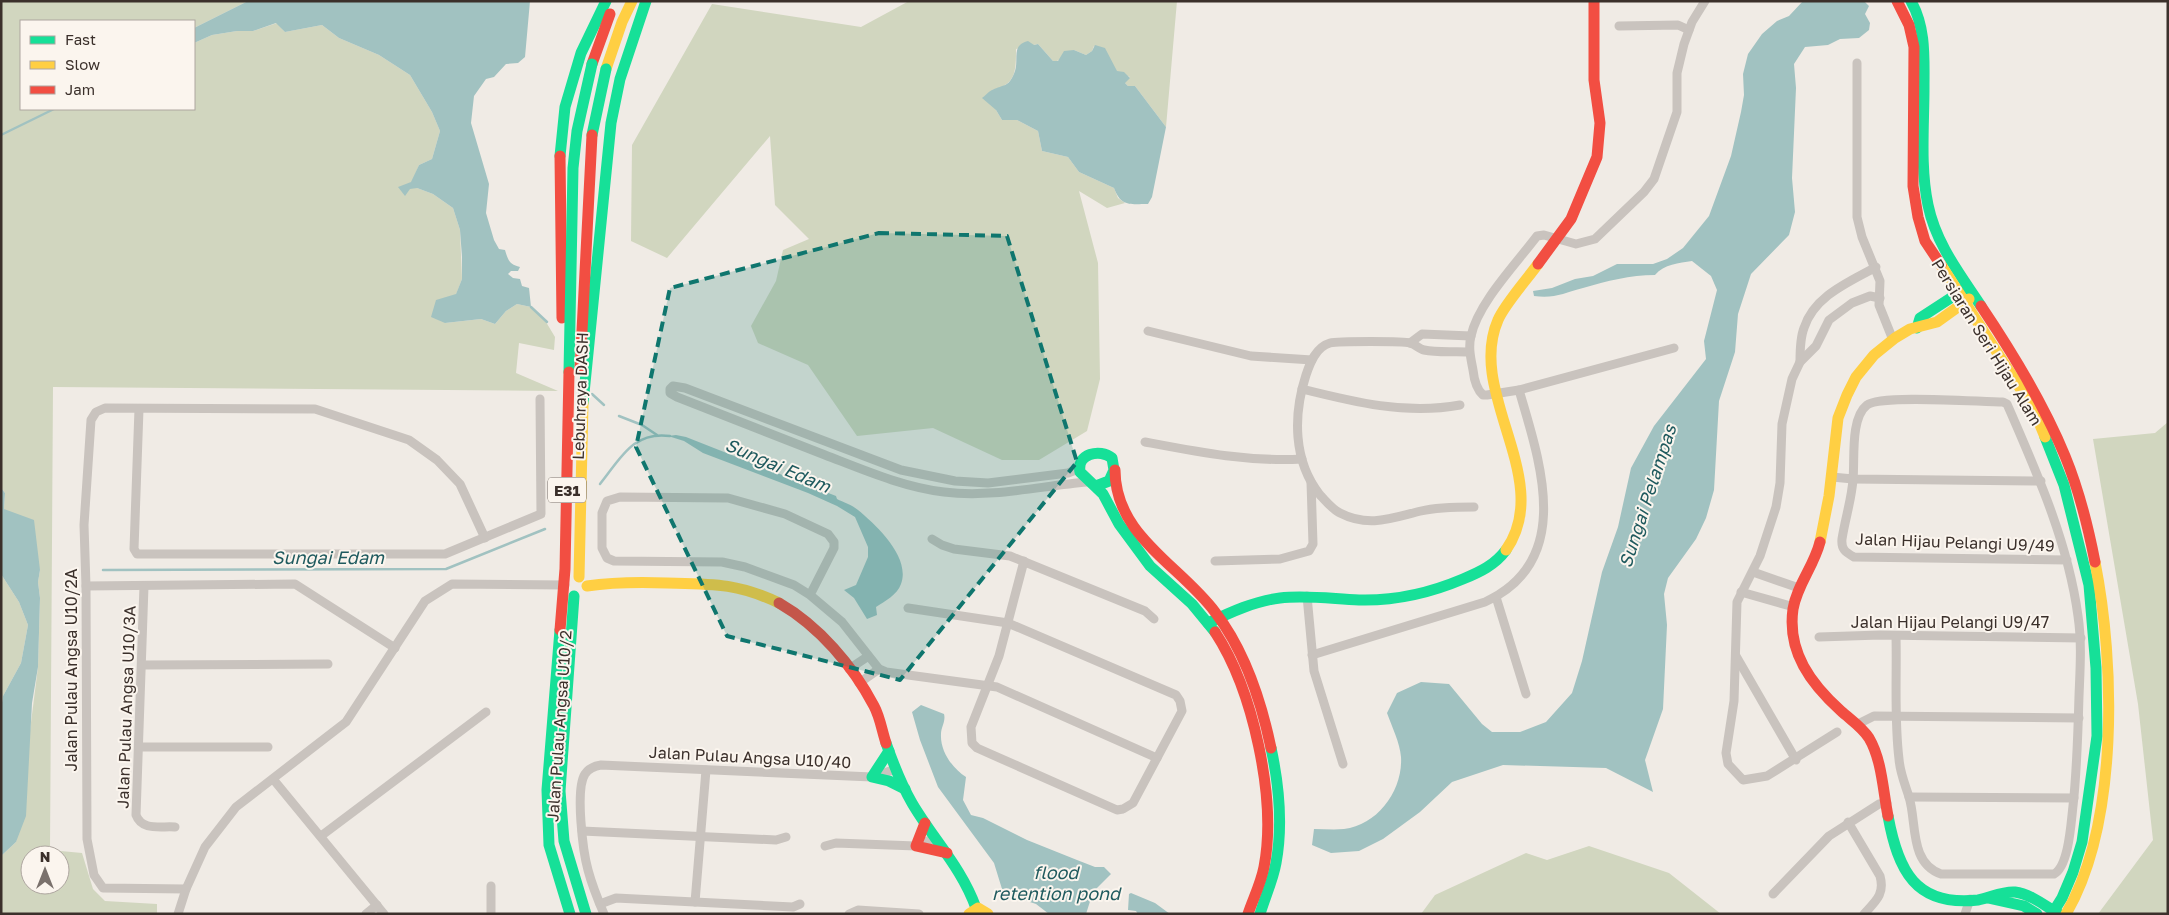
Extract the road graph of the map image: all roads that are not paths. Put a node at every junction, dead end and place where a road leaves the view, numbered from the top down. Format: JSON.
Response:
{"nodes":[{"id":1,"x":606,"y":1,"type":"edge"},
{"id":2,"x":614,"y":1,"type":"edge"},
{"id":3,"x":632,"y":1,"type":"edge"},
{"id":4,"x":646,"y":1,"type":"edge"},
{"id":5,"x":1594,"y":1,"type":"edge"},
{"id":6,"x":1705,"y":1,"type":"edge"},
{"id":7,"x":1897,"y":1,"type":"edge"},
{"id":8,"x":1911,"y":1,"type":"edge"},
{"id":9,"x":1619,"y":26,"type":"dead end"},
{"id":10,"x":1689,"y":30,"type":"junction"},
{"id":11,"x":1857,"y":63,"type":"dead end"},
{"id":12,"x":1555,"y":239,"type":"junction"},
{"id":13,"x":1876,"y":267,"type":"junction"},
{"id":14,"x":1948,"y":278,"type":"junction"},
{"id":15,"x":1966,"y":295,"type":"junction"},
{"id":16,"x":1880,"y":298,"type":"junction"},
{"id":17,"x":1947,"y":307,"type":"junction"},
{"id":18,"x":1974,"y":316,"type":"junction"},
{"id":19,"x":1148,"y":331,"type":"dead end"},
{"id":20,"x":1471,"y":336,"type":"junction"},
{"id":21,"x":1893,"y":340,"type":"junction"},
{"id":22,"x":1410,"y":343,"type":"junction"},
{"id":23,"x":1674,"y":348,"type":"dead end"},
{"id":24,"x":1469,"y":352,"type":"junction"},
{"id":25,"x":1312,"y":360,"type":"junction"},
{"id":26,"x":1800,"y":362,"type":"junction"},
{"id":27,"x":1302,"y":389,"type":"junction"},
{"id":28,"x":1519,"y":390,"type":"junction"},
{"id":29,"x":1498,"y":394,"type":"junction"},
{"id":30,"x":540,"y":399,"type":"dead end"},
{"id":31,"x":1460,"y":405,"type":"dead end"},
{"id":32,"x":139,"y":408,"type":"junction"},
{"id":33,"x":1145,"y":442,"type":"dead end"},
{"id":34,"x":1302,"y":459,"type":"junction"},
{"id":35,"x":1081,"y":468,"type":"junction"},
{"id":36,"x":1115,"y":470,"type":"junction"},
{"id":37,"x":1832,"y":477,"type":"junction"},
{"id":38,"x":1853,"y":479,"type":"junction"},
{"id":39,"x":2041,"y":481,"type":"junction"},
{"id":40,"x":1311,"y":482,"type":"junction"},
{"id":41,"x":1092,"y":484,"type":"junction"},
{"id":42,"x":1474,"y":507,"type":"dead end"},
{"id":43,"x":485,"y":538,"type":"junction"},
{"id":44,"x":932,"y":539,"type":"dead end"},
{"id":45,"x":2067,"y":560,"type":"junction"},
{"id":46,"x":1024,"y":561,"type":"junction"},
{"id":47,"x":1216,"y":561,"type":"dead end"},
{"id":48,"x":1752,"y":572,"type":"junction"},
{"id":49,"x":86,"y":586,"type":"junction"},
{"id":50,"x":144,"y":586,"type":"junction"},
{"id":51,"x":574,"y":587,"type":"junction"},
{"id":52,"x":1799,"y":588,"type":"junction"},
{"id":53,"x":1741,"y":592,"type":"junction"},
{"id":54,"x":810,"y":595,"type":"junction"},
{"id":55,"x":1307,"y":596,"type":"junction"},
{"id":56,"x":1496,"y":597,"type":"junction"},
{"id":57,"x":1794,"y":607,"type":"junction"},
{"id":58,"x":908,"y":608,"type":"dead end"},
{"id":59,"x":1219,"y":618,"type":"junction"},
{"id":60,"x":1154,"y":619,"type":"dead end"},
{"id":61,"x":1008,"y":623,"type":"junction"},
{"id":62,"x":1208,"y":623,"type":"junction"},
{"id":63,"x":1896,"y":636,"type":"junction"},
{"id":64,"x":1819,"y":637,"type":"dead end"},
{"id":65,"x":2081,"y":638,"type":"junction"},
{"id":66,"x":395,"y":648,"type":"junction"},
{"id":67,"x":1312,"y":655,"type":"junction"},
{"id":68,"x":1736,"y":656,"type":"junction"},
{"id":69,"x":867,"y":657,"type":"junction"},
{"id":70,"x":328,"y":664,"type":"dead end"},
{"id":71,"x":142,"y":666,"type":"junction"},
{"id":72,"x":849,"y":670,"type":"junction"},
{"id":73,"x":882,"y":671,"type":"junction"},
{"id":74,"x":859,"y":683,"type":"junction"},
{"id":75,"x":972,"y":683,"type":"junction"},
{"id":76,"x":989,"y":685,"type":"junction"},
{"id":77,"x":1526,"y":694,"type":"dead end"},
{"id":78,"x":983,"y":700,"type":"junction"},
{"id":79,"x":486,"y":712,"type":"dead end"},
{"id":80,"x":1898,"y":716,"type":"junction"},
{"id":81,"x":2078,"y":718,"type":"junction"},
{"id":82,"x":1858,"y":724,"type":"junction"},
{"id":83,"x":1837,"y":732,"type":"dead end"},
{"id":84,"x":139,"y":747,"type":"junction"},
{"id":85,"x":268,"y":747,"type":"dead end"},
{"id":86,"x":889,"y":751,"type":"junction"},
{"id":87,"x":1157,"y":758,"type":"junction"},
{"id":88,"x":1796,"y":760,"type":"junction"},
{"id":89,"x":1343,"y":764,"type":"dead end"},
{"id":90,"x":896,"y":769,"type":"junction"},
{"id":91,"x":706,"y":770,"type":"junction"},
{"id":92,"x":872,"y":777,"type":"junction"},
{"id":93,"x":273,"y":780,"type":"junction"},
{"id":94,"x":905,"y":789,"type":"junction"},
{"id":95,"x":1909,"y":797,"type":"junction"},
{"id":96,"x":2074,"y":798,"type":"junction"},
{"id":97,"x":1887,"y":803,"type":"junction"},
{"id":98,"x":1848,"y":822,"type":"junction"},
{"id":99,"x":925,"y":823,"type":"junction"},
{"id":100,"x":175,"y":827,"type":"dead end"},
{"id":101,"x":582,"y":831,"type":"junction"},
{"id":102,"x":320,"y":836,"type":"junction"},
{"id":103,"x":701,"y":836,"type":"junction"},
{"id":104,"x":786,"y":837,"type":"dead end"},
{"id":105,"x":935,"y":838,"type":"junction"},
{"id":106,"x":826,"y":846,"type":"dead end"},
{"id":107,"x":916,"y":846,"type":"junction"},
{"id":108,"x":947,"y":853,"type":"junction"},
{"id":109,"x":491,"y":886,"type":"dead end"},
{"id":110,"x":186,"y":889,"type":"junction"},
{"id":111,"x":1773,"y":894,"type":"dead end"},
{"id":112,"x":2062,"y":898,"type":"junction"},
{"id":113,"x":1970,"y":900,"type":"junction"},
{"id":114,"x":695,"y":902,"type":"junction"},
{"id":115,"x":600,"y":904,"type":"junction"},
{"id":116,"x":800,"y":904,"type":"dead end"},
{"id":117,"x":376,"y":905,"type":"junction"},
{"id":118,"x":2036,"y":910,"type":"edge"},
{"id":119,"x":973,"y":911,"type":"edge"},
{"id":120,"x":2055,"y":913,"type":"edge"},
{"id":121,"x":178,"y":914,"type":"edge"},
{"id":122,"x":366,"y":914,"type":"edge"},
{"id":123,"x":384,"y":914,"type":"edge"},
{"id":124,"x":491,"y":914,"type":"edge"},
{"id":125,"x":571,"y":914,"type":"edge"},
{"id":126,"x":586,"y":914,"type":"edge"},
{"id":127,"x":592,"y":914,"type":"edge"},
{"id":128,"x":604,"y":914,"type":"edge"},
{"id":129,"x":849,"y":914,"type":"edge"},
{"id":130,"x":920,"y":914,"type":"edge"},
{"id":131,"x":988,"y":914,"type":"edge"},
{"id":132,"x":1248,"y":914,"type":"edge"},
{"id":133,"x":1260,"y":914,"type":"edge"},
{"id":134,"x":1864,"y":914,"type":"edge"},
{"id":135,"x":1965,"y":914,"type":"edge"},
{"id":136,"x":2066,"y":914,"type":"edge"}],
"edges":[{"from":1,"to":51,"type":"main road","name":"Jalan Pulau Angsa U10/2"},
{"from":2,"to":125,"type":"main road","name":"Lebuhraya DASH","number":"E31","bridge":true},
{"from":3,"to":126,"type":"main road","name":"Lebuhraya DASH","number":"E31","bridge":true},
{"from":4,"to":51,"type":"main road","name":"Jalan Pulau Angsa U10/2"},
{"from":5,"to":12,"type":"main road"},
{"from":6,"to":10,"type":"street"},
{"from":7,"to":14,"type":"main road","name":"Persiaran Seri Hijau Alam"},
{"from":8,"to":15,"type":"main road","name":"Persiaran Seri Hijau Alam"},
{"from":9,"to":10,"type":"street"},
{"from":10,"to":12,"type":"street"},
{"from":11,"to":13,"type":"street"},
{"from":12,"to":20,"type":"street"},
{"from":12,"to":29,"type":"main road"},
{"from":13,"to":16,"type":"street"},
{"from":13,"to":26,"type":"street"},
{"from":14,"to":15,"type":"main road","name":"Persiaran Seri Hijau Alam"},
{"from":14,"to":17,"type":"main road"},
{"from":15,"to":17,"type":"main road"},
{"from":15,"to":18,"type":"main road","name":"Persiaran Seri Hijau Alam"},
{"from":15,"to":136,"type":"main road","name":"Persiaran Seri Hijau Alam"},
{"from":16,"to":21,"type":"street"},
{"from":16,"to":26,"type":"street"},
{"from":17,"to":18,"type":"main road"},
{"from":17,"to":21,"type":"main road"},
{"from":18,"to":112,"type":"main road","name":"Persiaran Seri Hijau Alam"},
{"from":19,"to":25,"type":"street"},
{"from":20,"to":22,"type":"street"},
{"from":20,"to":24,"type":"street"},
{"from":21,"to":37,"type":"main road"},
{"from":22,"to":24,"type":"street"},
{"from":22,"to":25,"type":"street"},
{"from":23,"to":28,"type":"street"},
{"from":24,"to":29,"type":"street"},
{"from":25,"to":27,"type":"street"},
{"from":26,"to":48,"type":"street"},
{"from":27,"to":31,"type":"street"},
{"from":27,"to":34,"type":"street"},
{"from":28,"to":29,"type":"street"},
{"from":28,"to":56,"type":"street"},
{"from":29,"to":55,"type":"main road"},
{"from":30,"to":43,"type":"street"},
{"from":32,"to":43,"type":"street","name":"Jalan Pulau Angsa U10/2A"},
{"from":32,"to":43,"type":"street"},
{"from":32,"to":49,"type":"street","name":"Jalan Pulau Angsa U10/2A"},
{"from":33,"to":34,"type":"street"},
{"from":34,"to":40,"type":"street"},
{"from":35,"to":36,"type":"main road"},
{"from":35,"to":41,"type":"main road"},
{"from":35,"to":41,"type":"street"},
{"from":36,"to":41,"type":"main road"},
{"from":36,"to":59,"type":"main road"},
{"from":37,"to":38,"type":"street"},
{"from":37,"to":52,"type":"main road"},
{"from":38,"to":39,"type":"street"},
{"from":38,"to":39,"type":"street"},
{"from":38,"to":45,"type":"street","name":"Jalan Hijau Pelangi U9/49"},
{"from":39,"to":45,"type":"street"},
{"from":40,"to":42,"type":"street"},
{"from":40,"to":47,"type":"street"},
{"from":41,"to":62,"type":"main road"},
{"from":44,"to":46,"type":"street"},
{"from":45,"to":65,"type":"street"},
{"from":46,"to":60,"type":"street"},
{"from":46,"to":61,"type":"street"},
{"from":48,"to":52,"type":"street"},
{"from":48,"to":53,"type":"street"},
{"from":49,"to":50,"type":"street"},
{"from":49,"to":110,"type":"street","name":"Jalan Pulau Angsa U10/2A"},
{"from":50,"to":66,"type":"street"},
{"from":50,"to":71,"type":"street","name":"Jalan Pulau Angsa U10/3A"},
{"from":51,"to":66,"type":"street"},
{"from":51,"to":72,"type":"main road"},
{"from":51,"to":125,"type":"main road","name":"Jalan Pulau Angsa U10/2"},
{"from":51,"to":127,"type":"main road","name":"Jalan Pulau Angsa U10/2"},
{"from":52,"to":57,"type":"main road"},
{"from":53,"to":57,"type":"street"},
{"from":53,"to":68,"type":"street"},
{"from":54,"to":54,"type":"street"},
{"from":54,"to":69,"type":"street"},
{"from":55,"to":59,"type":"main road"},
{"from":55,"to":67,"type":"street"},
{"from":56,"to":67,"type":"street"},
{"from":56,"to":77,"type":"street"},
{"from":57,"to":82,"type":"main road"},
{"from":58,"to":61,"type":"street"},
{"from":59,"to":62,"type":"main road"},
{"from":59,"to":133,"type":"main road"},
{"from":61,"to":76,"type":"street"},
{"from":61,"to":87,"type":"street"},
{"from":62,"to":132,"type":"main road"},
{"from":63,"to":64,"type":"street","name":"Jalan Hijau Pelangi U9/47"},
{"from":63,"to":65,"type":"street","name":"Jalan Hijau Pelangi U9/47"},
{"from":63,"to":80,"type":"street"},
{"from":65,"to":81,"type":"street"},
{"from":66,"to":93,"type":"street"},
{"from":67,"to":89,"type":"street"},
{"from":68,"to":88,"type":"street"},
{"from":68,"to":88,"type":"street"},
{"from":69,"to":72,"type":"street"},
{"from":69,"to":73,"type":"street"},
{"from":70,"to":71,"type":"street"},
{"from":71,"to":84,"type":"street","name":"Jalan Pulau Angsa U10/3A"},
{"from":72,"to":74,"type":"main road"},
{"from":73,"to":74,"type":"street"},
{"from":73,"to":75,"type":"street"},
{"from":74,"to":86,"type":"main road"},
{"from":75,"to":76,"type":"street"},
{"from":75,"to":78,"type":"street"},
{"from":76,"to":78,"type":"street"},
{"from":76,"to":87,"type":"street"},
{"from":78,"to":87,"type":"street"},
{"from":79,"to":102,"type":"street"},
{"from":80,"to":81,"type":"street"},
{"from":80,"to":82,"type":"street"},
{"from":80,"to":95,"type":"street"},
{"from":81,"to":96,"type":"street"},
{"from":82,"to":97,"type":"main road"},
{"from":83,"to":88,"type":"street"},
{"from":84,"to":85,"type":"street"},
{"from":84,"to":100,"type":"street","name":"Jalan Pulau Angsa U10/3A"},
{"from":86,"to":90,"type":"main road"},
{"from":86,"to":92,"type":"main road"},
{"from":90,"to":92,"type":"street","name":"Jalan Pulau Angsa U10/40"},
{"from":90,"to":94,"type":"main road"},
{"from":91,"to":92,"type":"street","name":"Jalan Pulau Angsa U10/40"},
{"from":91,"to":101,"type":"street","name":"Jalan Pulau Angsa U10/40"},
{"from":91,"to":103,"type":"street"},
{"from":92,"to":94,"type":"main road"},
{"from":93,"to":102,"type":"street"},
{"from":93,"to":110,"type":"street"},
{"from":94,"to":99,"type":"main road"},
{"from":95,"to":96,"type":"street"},
{"from":95,"to":96,"type":"street"},
{"from":97,"to":98,"type":"street"},
{"from":97,"to":113,"type":"main road"},
{"from":98,"to":111,"type":"street"},
{"from":98,"to":134,"type":"street"},
{"from":99,"to":105,"type":"main road"},
{"from":99,"to":107,"type":"main road"},
{"from":101,"to":103,"type":"street"},
{"from":101,"to":115,"type":"street"},
{"from":102,"to":117,"type":"street"},
{"from":103,"to":104,"type":"street"},
{"from":103,"to":114,"type":"street"},
{"from":105,"to":107,"type":"street"},
{"from":105,"to":108,"type":"main road"},
{"from":106,"to":107,"type":"street"},
{"from":107,"to":108,"type":"main road"},
{"from":108,"to":119,"type":"main road"},
{"from":109,"to":124,"type":"street"},
{"from":110,"to":121,"type":"street"},
{"from":112,"to":118,"type":"main road"},
{"from":112,"to":120,"type":"main road","name":"Persiaran Seri Hijau Alam"},
{"from":113,"to":118,"type":"main road"},
{"from":113,"to":135,"type":"street"},
{"from":114,"to":115,"type":"street"},
{"from":114,"to":116,"type":"street"},
{"from":115,"to":128,"type":"street"},
{"from":117,"to":122,"type":"street"},
{"from":117,"to":123,"type":"street"},
{"from":118,"to":120,"type":"main road"},
{"from":119,"to":131,"type":"main road"},
{"from":129,"to":130,"type":"street"}]}
